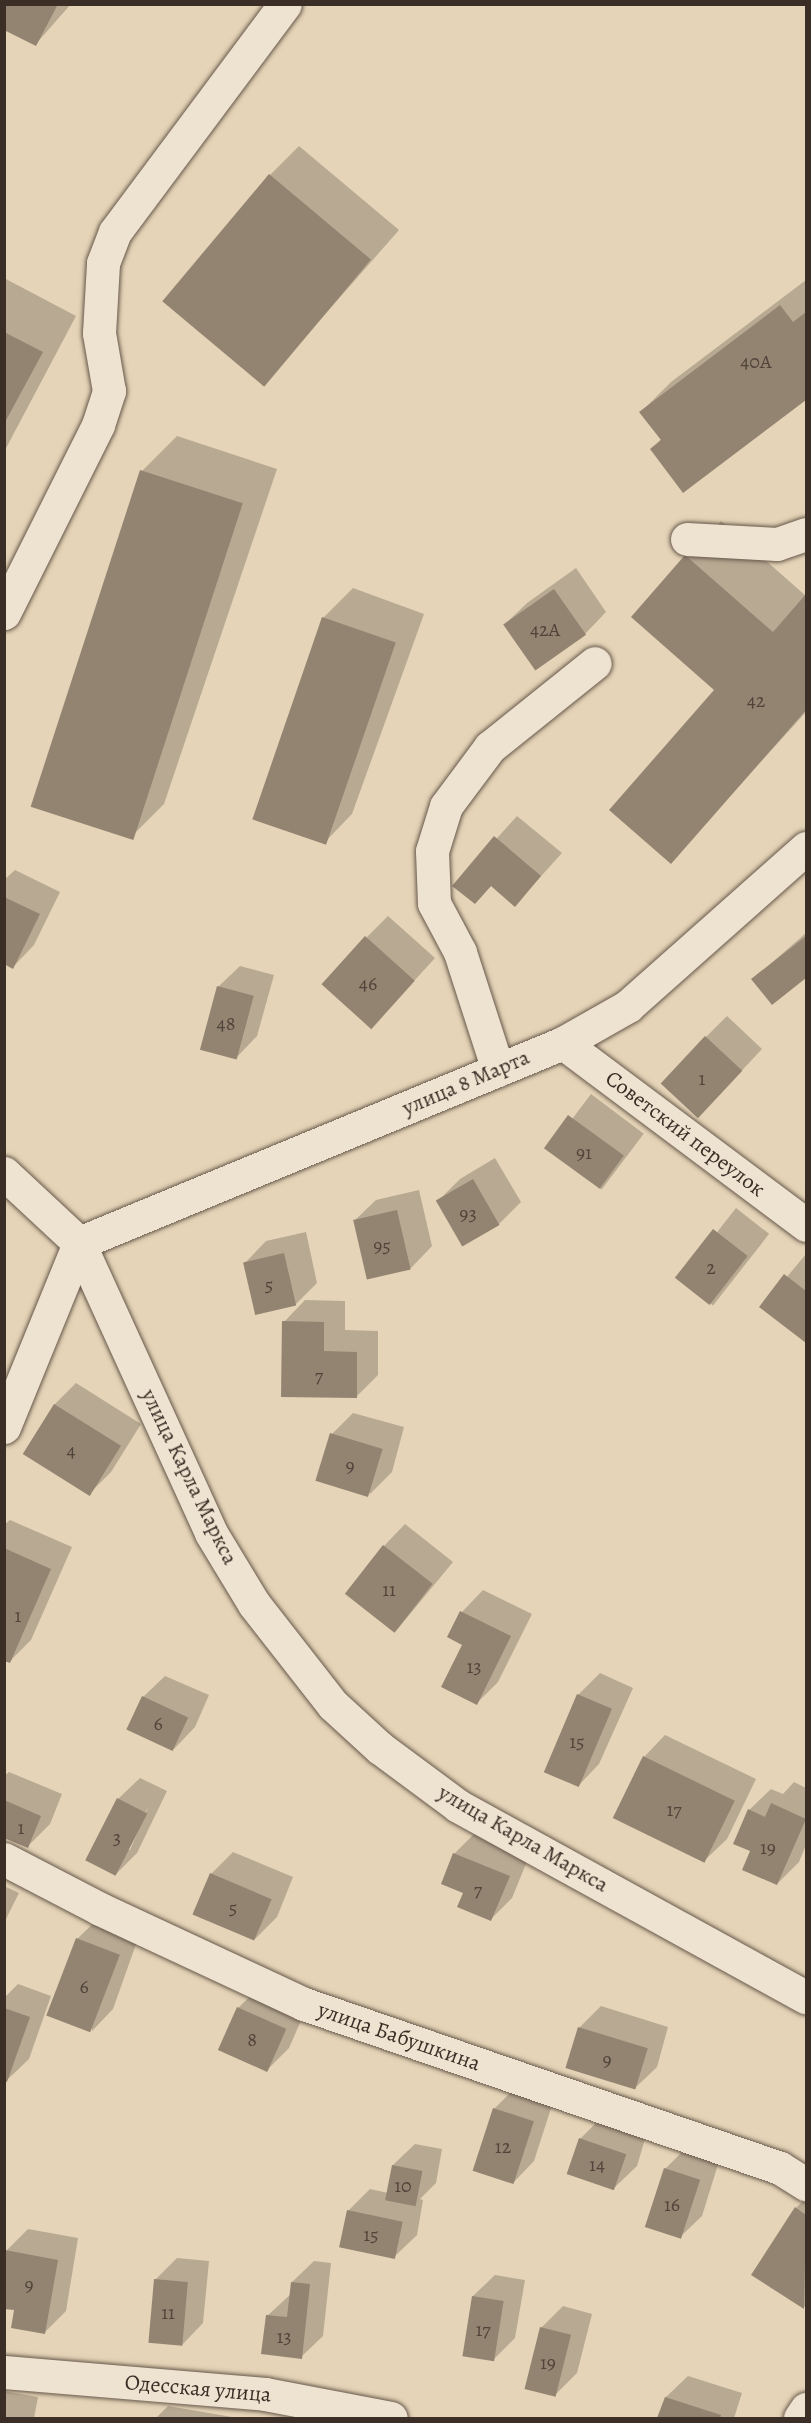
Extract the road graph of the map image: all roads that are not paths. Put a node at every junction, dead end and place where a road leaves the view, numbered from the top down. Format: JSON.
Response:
{"nodes":[{"id":1,"x":285,"y":4,"type":"edge"},
{"id":2,"x":807,"y":534,"type":"edge"},
{"id":3,"x":687,"y":538,"type":"dead end"},
{"id":4,"x":4,"y":613,"type":"edge"},
{"id":5,"x":595,"y":663,"type":"dead end"},
{"id":6,"x":807,"y":848,"type":"edge"},
{"id":7,"x":563,"y":1043,"type":"junction"},
{"id":8,"x":498,"y":1070,"type":"junction"},
{"id":9,"x":4,"y":1173,"type":"edge"},
{"id":10,"x":807,"y":1225,"type":"edge"},
{"id":11,"x":79,"y":1243,"type":"junction"},
{"id":12,"x":4,"y":1427,"type":"edge"},
{"id":13,"x":4,"y":1859,"type":"edge"},
{"id":14,"x":807,"y":1997,"type":"edge"},
{"id":15,"x":807,"y":2184,"type":"edge"},
{"id":16,"x":4,"y":2372,"type":"edge"},
{"id":17,"x":807,"y":2409,"type":"edge"},
{"id":18,"x":391,"y":2418,"type":"edge"},
{"id":19,"x":800,"y":2418,"type":"edge"}],
"edges":[{"from":1,"to":4,"type":"street"},
{"from":2,"to":3,"type":"street"},
{"from":5,"to":8,"type":"street"},
{"from":6,"to":7,"type":"street","name":"улица 8 Марта"},
{"from":7,"to":8,"type":"street","name":"улица 8 Марта"},
{"from":7,"to":10,"type":"street","name":"Советский переулок"},
{"from":8,"to":11,"type":"street","name":"улица 8 Марта"},
{"from":9,"to":11,"type":"street","name":"улица Карла Маркса"},
{"from":11,"to":12,"type":"street"},
{"from":11,"to":14,"type":"street","name":"улица Карла Маркса"},
{"from":13,"to":15,"type":"street","name":"улица Бабушкина"},
{"from":16,"to":18,"type":"street","name":"Одесская улица"},
{"from":17,"to":19,"type":"street"}]}
